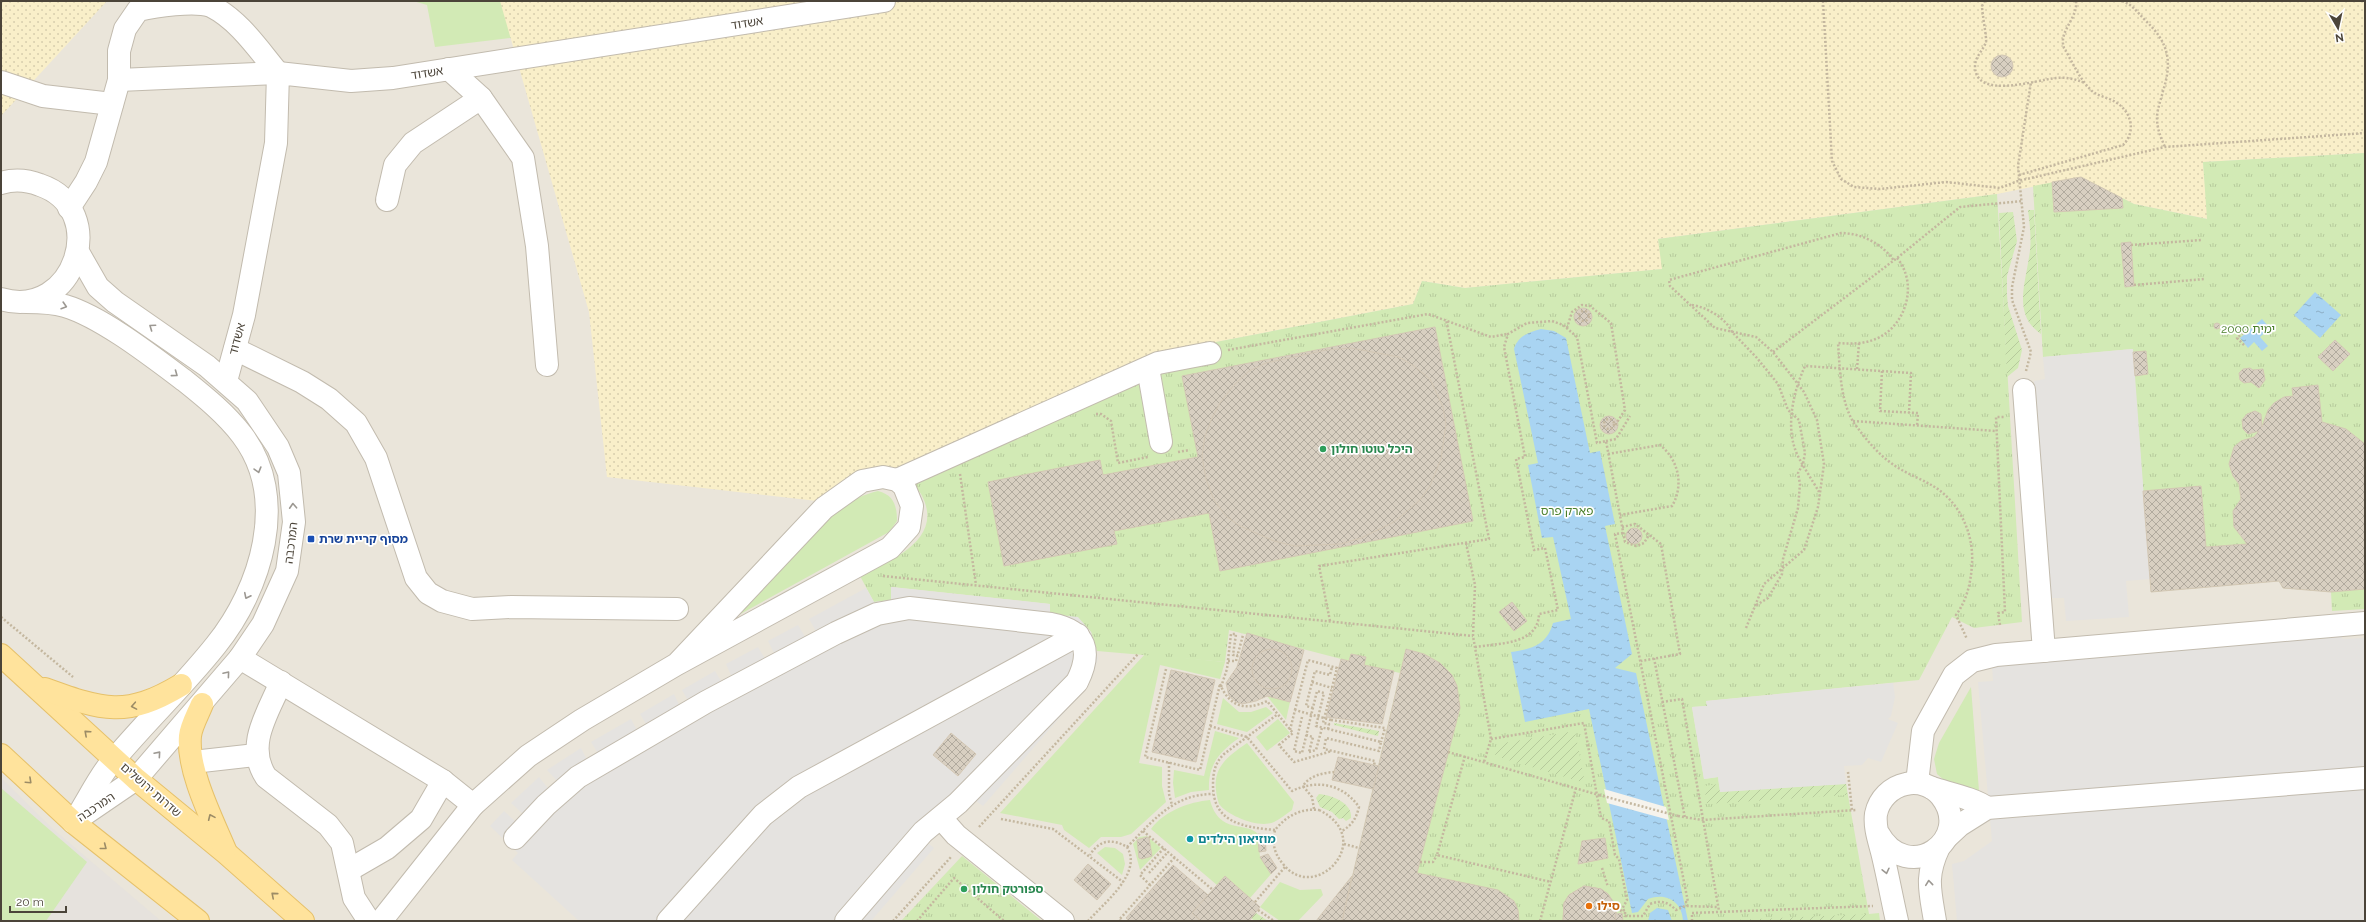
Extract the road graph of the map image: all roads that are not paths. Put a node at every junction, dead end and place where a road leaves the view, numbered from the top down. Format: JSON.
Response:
{"nodes":[{"id":1,"x":884,"y":1,"type":"edge"},
{"id":2,"x":210,"y":3,"type":"edge"},
{"id":3,"x":449,"y":69,"type":"junction"},
{"id":4,"x":278,"y":73,"type":"junction"},
{"id":5,"x":119,"y":80,"type":"junction"},
{"id":6,"x":1,"y":82,"type":"edge"},
{"id":7,"x":481,"y":98,"type":"junction"},
{"id":8,"x":112,"y":104,"type":"junction"},
{"id":9,"x":1,"y":183,"type":"edge"},
{"id":10,"x":387,"y":200,"type":"dead end"},
{"id":11,"x":69,"y":208,"type":"junction"},
{"id":12,"x":78,"y":252,"type":"junction"},
{"id":13,"x":9,"y":302,"type":"edge"},
{"id":14,"x":234,"y":349,"type":"junction"},
{"id":15,"x":1210,"y":353,"type":"road end"},
{"id":16,"x":547,"y":364,"type":"dead end"},
{"id":17,"x":1148,"y":368,"type":"junction"},
{"id":18,"x":226,"y":380,"type":"junction"},
{"id":19,"x":2024,"y":382,"type":"road end"},
{"id":20,"x":1164,"y":450,"type":"road end"},
{"id":21,"x":896,"y":480,"type":"junction"},
{"id":22,"x":677,"y":609,"type":"dead end"},
{"id":23,"x":2365,"y":623,"type":"edge"},
{"id":24,"x":1078,"y":634,"type":"junction"},
{"id":25,"x":2044,"y":651,"type":"junction"},
{"id":26,"x":1,"y":655,"type":"edge"},
{"id":27,"x":240,"y":658,"type":"junction"},
{"id":28,"x":677,"y":664,"type":"junction"},
{"id":29,"x":281,"y":682,"type":"junction"},
{"id":30,"x":181,"y":685,"type":"junction"},
{"id":31,"x":35,"y":686,"type":"junction"},
{"id":32,"x":202,"y":704,"type":"junction"},
{"id":33,"x":1,"y":754,"type":"edge"},
{"id":34,"x":256,"y":755,"type":"junction"},
{"id":35,"x":116,"y":760,"type":"junction"},
{"id":36,"x":193,"y":762,"type":"junction"},
{"id":37,"x":2365,"y":778,"type":"edge"},
{"id":38,"x":136,"y":779,"type":"junction"},
{"id":39,"x":443,"y":781,"type":"junction"},
{"id":40,"x":1924,"y":785,"type":"junction"},
{"id":41,"x":473,"y":805,"type":"junction"},
{"id":42,"x":1987,"y":808,"type":"junction"},
{"id":43,"x":941,"y":818,"type":"junction"},
{"id":44,"x":73,"y":822,"type":"junction"},
{"id":45,"x":1878,"y":833,"type":"junction"},
{"id":46,"x":515,"y":838,"type":"dead end"},
{"id":47,"x":1942,"y":842,"type":"junction"},
{"id":48,"x":226,"y":853,"type":"junction"},
{"id":49,"x":349,"y":870,"type":"junction"},
{"id":50,"x":198,"y":921,"type":"edge"},
{"id":51,"x":303,"y":921,"type":"edge"},
{"id":52,"x":369,"y":921,"type":"edge"},
{"id":53,"x":381,"y":921,"type":"edge"},
{"id":54,"x":668,"y":921,"type":"edge"},
{"id":55,"x":846,"y":921,"type":"edge"},
{"id":56,"x":1063,"y":921,"type":"edge"},
{"id":57,"x":1897,"y":921,"type":"edge"},
{"id":58,"x":1935,"y":921,"type":"edge"}],
"edges":[{"from":1,"to":3,"type":"street","name":"אשדוד"},
{"from":2,"to":4,"type":"street"},
{"from":2,"to":5,"type":"street"},
{"from":3,"to":4,"type":"street","name":"אשדוד"},
{"from":3,"to":7,"type":"street"},
{"from":4,"to":5,"type":"street"},
{"from":4,"to":14,"type":"street","name":"אשדוד"},
{"from":5,"to":8,"type":"street"},
{"from":6,"to":8,"type":"street"},
{"from":7,"to":10,"type":"street"},
{"from":7,"to":16,"type":"street"},
{"from":8,"to":11,"type":"street"},
{"from":9,"to":11,"type":"street"},
{"from":11,"to":12,"type":"street"},
{"from":12,"to":13,"type":"street"},
{"from":18,"to":12,"type":"street","name":"המרכבה","one_way":true},
{"from":13,"to":30,"type":"street","name":"המרכבה","one_way":true},
{"from":14,"to":18,"type":"street","name":"אשדוד"},
{"from":14,"to":22,"type":"street"},
{"from":15,"to":17,"type":"street"},
{"from":17,"to":20,"type":"street"},
{"from":17,"to":21,"type":"street"},
{"from":27,"to":18,"type":"street","name":"המרכבה","one_way":true},
{"from":19,"to":25,"type":"street"},
{"from":21,"to":28,"type":"street"},
{"from":21,"to":28,"type":"street"},
{"from":23,"to":25,"type":"street"},
{"from":24,"to":43,"type":"street"},
{"from":24,"to":46,"type":"street"},
{"from":24,"to":54,"type":"street"},
{"from":25,"to":40,"type":"street"},
{"from":26,"to":31,"type":"main road","name":"שדרות ירושלים"},
{"from":27,"to":29,"type":"street"},
{"from":32,"to":27,"type":"street","name":"המרכבה","one_way":true},
{"from":28,"to":41,"type":"street"},
{"from":29,"to":34,"type":"street"},
{"from":29,"to":39,"type":"street"},
{"from":30,"to":31,"type":"main road","one_way":true},
{"from":30,"to":35,"type":"street","name":"המרכבה"},
{"from":35,"to":31,"type":"main road","name":"שדרות ירושלים","one_way":true},
{"from":32,"to":36,"type":"main road"},
{"from":38,"to":32,"type":"street","name":"המרכבה","one_way":true},
{"from":33,"to":44,"type":"main road","one_way":true},
{"from":34,"to":36,"type":"street"},
{"from":34,"to":49,"type":"street"},
{"from":35,"to":38,"type":"main road","name":"שדרות ירושלים"},
{"from":35,"to":44,"type":"street","name":"המרכבה"},
{"from":48,"to":36,"type":"main road","one_way":true},
{"from":37,"to":42,"type":"street"},
{"from":38,"to":44,"type":"street","name":"המרכבה"},
{"from":38,"to":48,"type":"main road","name":"שדרות ירושלים"},
{"from":39,"to":41,"type":"street"},
{"from":39,"to":49,"type":"street"},
{"from":40,"to":42,"type":"street"},
{"from":40,"to":45,"type":"street"},
{"from":40,"to":47,"type":"street"},
{"from":41,"to":53,"type":"street"},
{"from":42,"to":47,"type":"street"},
{"from":43,"to":55,"type":"street"},
{"from":43,"to":56,"type":"street"},
{"from":44,"to":50,"type":"main road","one_way":true},
{"from":45,"to":47,"type":"street"},
{"from":45,"to":57,"type":"street","one_way":true},
{"from":58,"to":47,"type":"street","one_way":true},
{"from":51,"to":48,"type":"main road","name":"שדרות ירושלים","one_way":true},
{"from":49,"to":52,"type":"street"}]}
